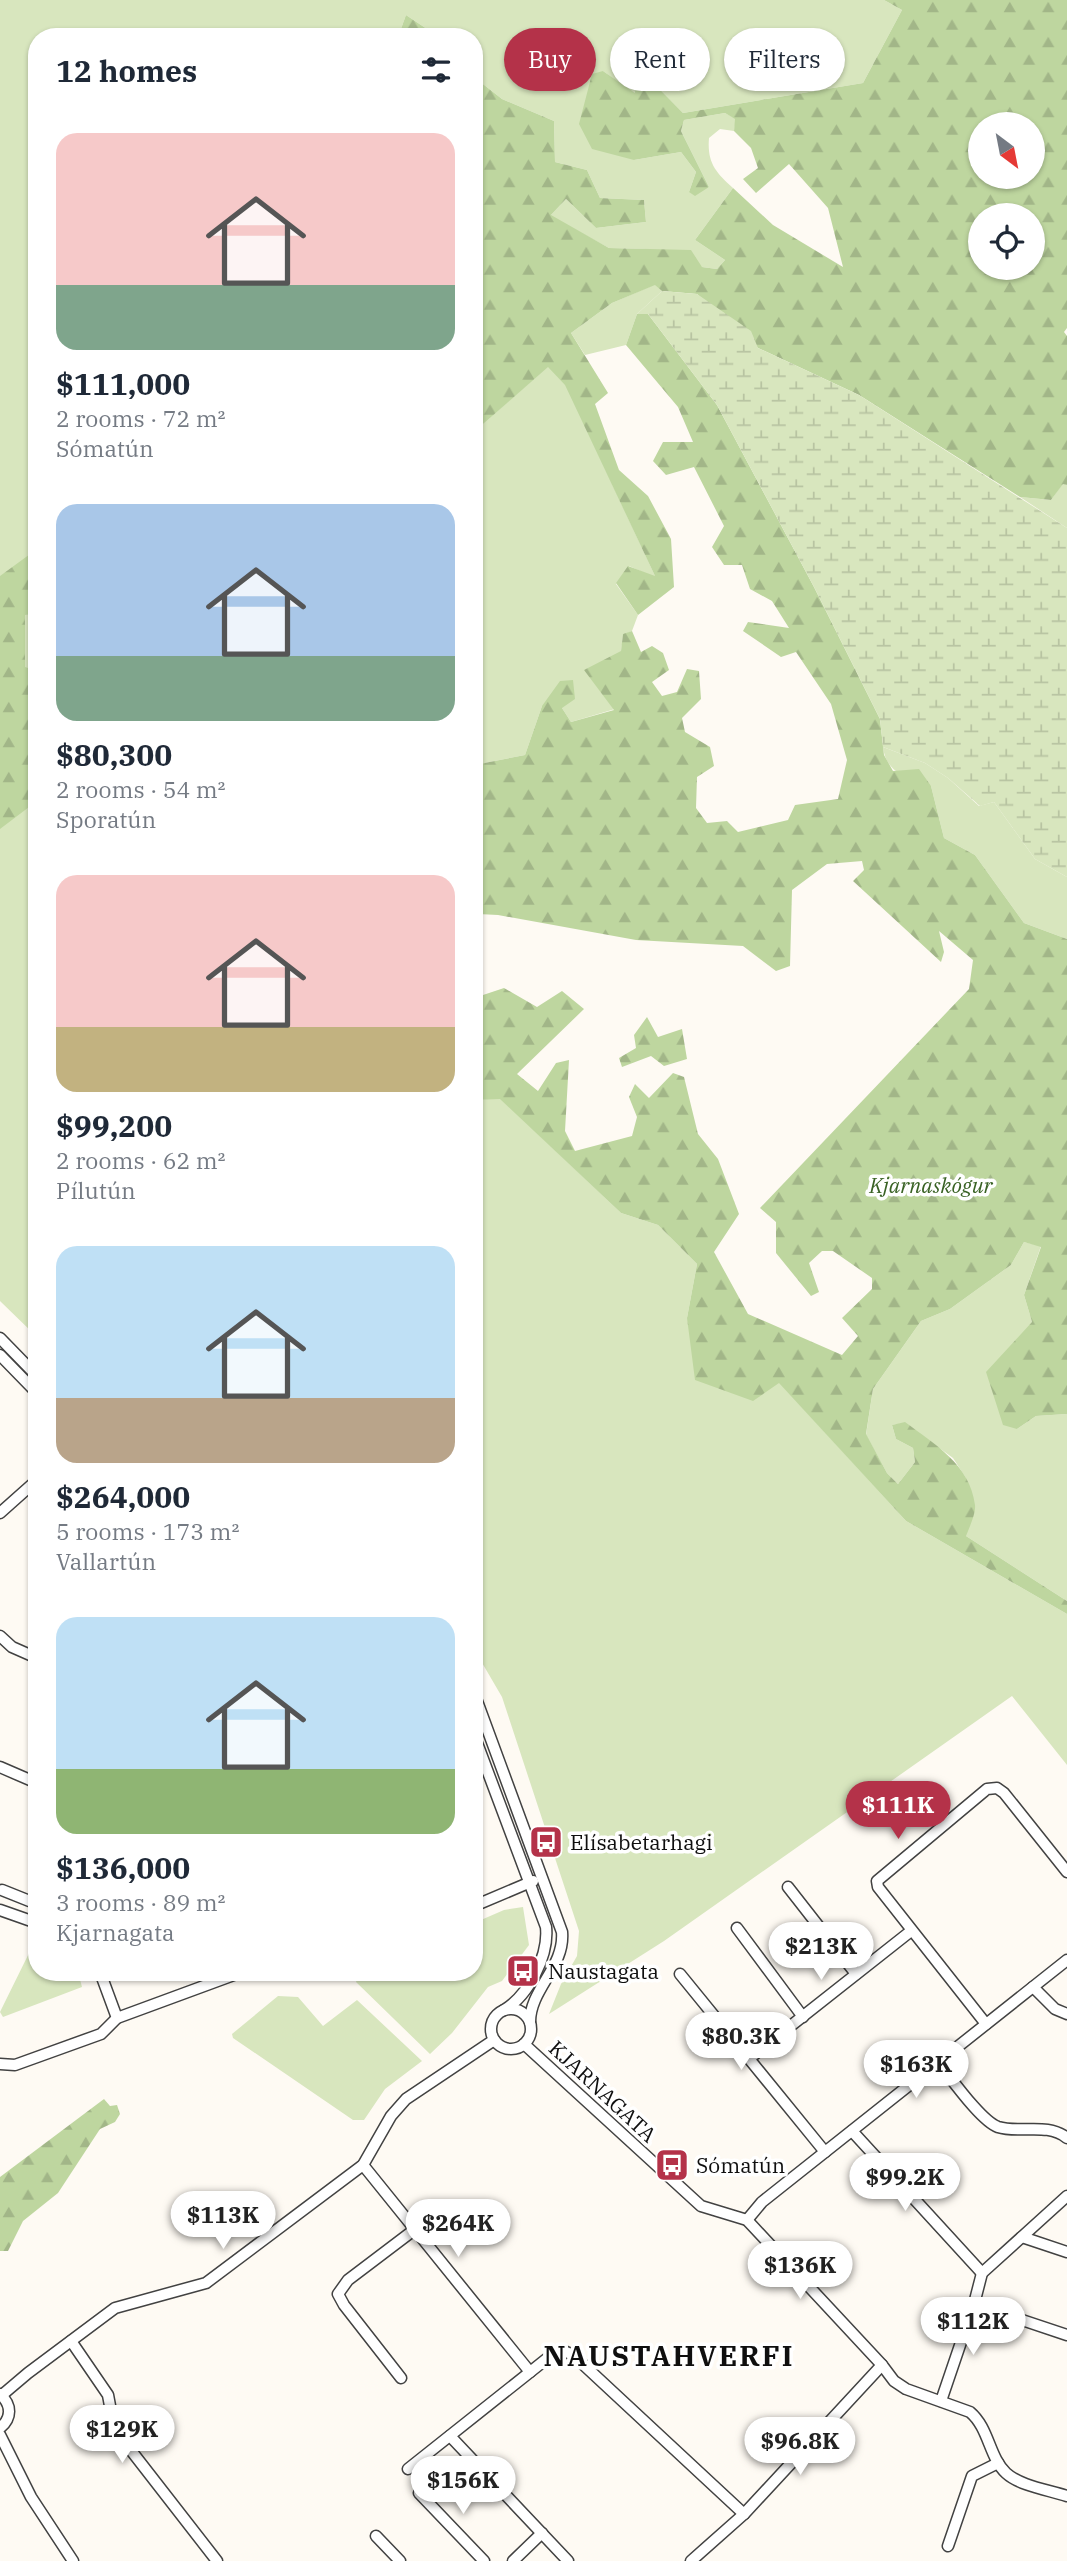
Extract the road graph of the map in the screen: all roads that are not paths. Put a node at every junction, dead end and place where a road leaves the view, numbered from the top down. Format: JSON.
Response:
{"nodes":[{"id":1,"x":2,"y":1343,"type":"edge"},
{"id":2,"x":0,"y":1355,"type":"edge"},
{"id":3,"x":28,"y":1368,"type":"edge"},
{"id":4,"x":28,"y":1384,"type":"edge"},
{"id":5,"x":28,"y":1488,"type":"edge"},
{"id":6,"x":0,"y":1513,"type":"edge"},
{"id":7,"x":0,"y":1636,"type":"edge"},
{"id":8,"x":28,"y":1654,"type":"edge"},
{"id":9,"x":483,"y":1718,"type":"edge"},
{"id":10,"x":489,"y":1734,"type":"junction"},
{"id":11,"x":483,"y":1736,"type":"edge"},
{"id":12,"x":483,"y":1759,"type":"edge"},
{"id":13,"x":0,"y":1768,"type":"edge"},
{"id":14,"x":28,"y":1779,"type":"edge"},
{"id":15,"x":1067,"y":1872,"type":"edge"},
{"id":16,"x":542,"y":1877,"type":"junction"},
{"id":17,"x":529,"y":1883,"type":"junction"},
{"id":18,"x":788,"y":1887,"type":"dead end"},
{"id":19,"x":1,"y":1892,"type":"edge"},
{"id":20,"x":28,"y":1901,"type":"edge"},
{"id":21,"x":483,"y":1902,"type":"edge"},
{"id":22,"x":0,"y":1910,"type":"edge"},
{"id":23,"x":28,"y":1920,"type":"edge"},
{"id":24,"x":737,"y":1928,"type":"dead end"},
{"id":25,"x":911,"y":1931,"type":"junction"},
{"id":26,"x":1067,"y":1960,"type":"edge"},
{"id":27,"x":681,"y":1974,"type":"dead end"},
{"id":28,"x":856,"y":1974,"type":"junction"},
{"id":29,"x":103,"y":1981,"type":"edge"},
{"id":30,"x":207,"y":1981,"type":"edge"},
{"id":31,"x":1033,"y":1987,"type":"junction"},
{"id":32,"x":505,"y":2010,"type":"junction"},
{"id":33,"x":1067,"y":2014,"type":"edge"},
{"id":34,"x":803,"y":2017,"type":"junction"},
{"id":35,"x":117,"y":2018,"type":"junction"},
{"id":36,"x":530,"y":2022,"type":"junction"},
{"id":37,"x":986,"y":2024,"type":"junction"},
{"id":38,"x":494,"y":2040,"type":"junction"},
{"id":39,"x":524,"y":2044,"type":"junction"},
{"id":40,"x":750,"y":2058,"type":"junction"},
{"id":41,"x":938,"y":2062,"type":"junction"},
{"id":42,"x":0,"y":2064,"type":"edge"},
{"id":43,"x":852,"y":2131,"type":"junction"},
{"id":44,"x":1067,"y":2138,"type":"edge"},
{"id":45,"x":825,"y":2152,"type":"junction"},
{"id":46,"x":363,"y":2165,"type":"junction"},
{"id":47,"x":1067,"y":2196,"type":"edge"},
{"id":48,"x":747,"y":2220,"type":"junction"},
{"id":49,"x":414,"y":2230,"type":"junction"},
{"id":50,"x":1022,"y":2237,"type":"junction"},
{"id":51,"x":1067,"y":2252,"type":"edge"},
{"id":52,"x":982,"y":2273,"type":"junction"},
{"id":53,"x":974,"y":2304,"type":"junction"},
{"id":54,"x":1067,"y":2335,"type":"edge"},
{"id":55,"x":71,"y":2341,"type":"junction"},
{"id":56,"x":882,"y":2365,"type":"junction"},
{"id":57,"x":530,"y":2372,"type":"junction"},
{"id":58,"x":401,"y":2378,"type":"dead end"},
{"id":59,"x":1,"y":2395,"type":"edge"},
{"id":60,"x":942,"y":2401,"type":"junction"},
{"id":61,"x":0,"y":2428,"type":"edge"},
{"id":62,"x":0,"y":2435,"type":"edge"},
{"id":63,"x":450,"y":2436,"type":"junction"},
{"id":64,"x":998,"y":2463,"type":"junction"},
{"id":65,"x":408,"y":2469,"type":"dead end"},
{"id":66,"x":419,"y":2493,"type":"dead end"},
{"id":67,"x":1067,"y":2496,"type":"edge"},
{"id":68,"x":744,"y":2514,"type":"junction"},
{"id":69,"x":541,"y":2533,"type":"junction"},
{"id":70,"x":376,"y":2536,"type":"dead end"},
{"id":71,"x":948,"y":2546,"type":"dead end"},
{"id":72,"x":73,"y":2561,"type":"edge"},
{"id":73,"x":217,"y":2561,"type":"edge"},
{"id":74,"x":400,"y":2561,"type":"edge"},
{"id":75,"x":484,"y":2561,"type":"edge"},
{"id":76,"x":513,"y":2561,"type":"edge"},
{"id":77,"x":568,"y":2561,"type":"edge"},
{"id":78,"x":691,"y":2561,"type":"edge"}],
"edges":[{"from":1,"to":3,"type":"street"},
{"from":2,"to":4,"type":"street"},
{"from":5,"to":6,"type":"street"},
{"from":7,"to":8,"type":"street"},
{"from":9,"to":10,"type":"street"},
{"from":10,"to":11,"type":"street"},
{"from":10,"to":16,"type":"street"},
{"from":12,"to":17,"type":"street"},
{"from":13,"to":14,"type":"street"},
{"from":15,"to":25,"type":"street"},
{"from":16,"to":17,"type":"street"},
{"from":16,"to":36,"type":"street"},
{"from":17,"to":21,"type":"street"},
{"from":17,"to":32,"type":"street"},
{"from":18,"to":28,"type":"street"},
{"from":19,"to":20,"type":"street"},
{"from":22,"to":23,"type":"street"},
{"from":24,"to":34,"type":"street"},
{"from":25,"to":28,"type":"street"},
{"from":25,"to":37,"type":"street"},
{"from":26,"to":31,"type":"street"},
{"from":27,"to":40,"type":"street"},
{"from":28,"to":34,"type":"street"},
{"from":29,"to":35,"type":"street"},
{"from":30,"to":35,"type":"street"},
{"from":31,"to":33,"type":"street"},
{"from":31,"to":37,"type":"street"},
{"from":32,"to":36,"type":"street"},
{"from":32,"to":38,"type":"street"},
{"from":34,"to":40,"type":"street"},
{"from":35,"to":42,"type":"street"},
{"from":36,"to":39,"type":"street"},
{"from":37,"to":41,"type":"street"},
{"from":38,"to":39,"type":"street"},
{"from":38,"to":46,"type":"street"},
{"from":39,"to":48,"type":"street","name":"KJARNAGATA"},
{"from":40,"to":45,"type":"street"},
{"from":41,"to":43,"type":"street"},
{"from":41,"to":44,"type":"street"},
{"from":43,"to":45,"type":"street"},
{"from":43,"to":52,"type":"street"},
{"from":45,"to":48,"type":"street"},
{"from":46,"to":49,"type":"street"},
{"from":46,"to":55,"type":"street"},
{"from":47,"to":50,"type":"street"},
{"from":48,"to":56,"type":"street"},
{"from":49,"to":57,"type":"street"},
{"from":49,"to":58,"type":"street"},
{"from":50,"to":51,"type":"street"},
{"from":50,"to":52,"type":"street"},
{"from":52,"to":53,"type":"street"},
{"from":53,"to":54,"type":"street"},
{"from":53,"to":60,"type":"street"},
{"from":55,"to":59,"type":"street"},
{"from":55,"to":73,"type":"street"},
{"from":56,"to":60,"type":"street"},
{"from":56,"to":68,"type":"street"},
{"from":57,"to":63,"type":"street"},
{"from":57,"to":68,"type":"street"},
{"from":59,"to":61,"type":"street"},
{"from":60,"to":64,"type":"street"},
{"from":62,"to":72,"type":"street"},
{"from":63,"to":65,"type":"street"},
{"from":63,"to":69,"type":"street"},
{"from":64,"to":67,"type":"street"},
{"from":64,"to":71,"type":"street"},
{"from":66,"to":75,"type":"street"},
{"from":68,"to":78,"type":"street"},
{"from":69,"to":76,"type":"street"},
{"from":69,"to":77,"type":"street"},
{"from":70,"to":74,"type":"street"}]}
